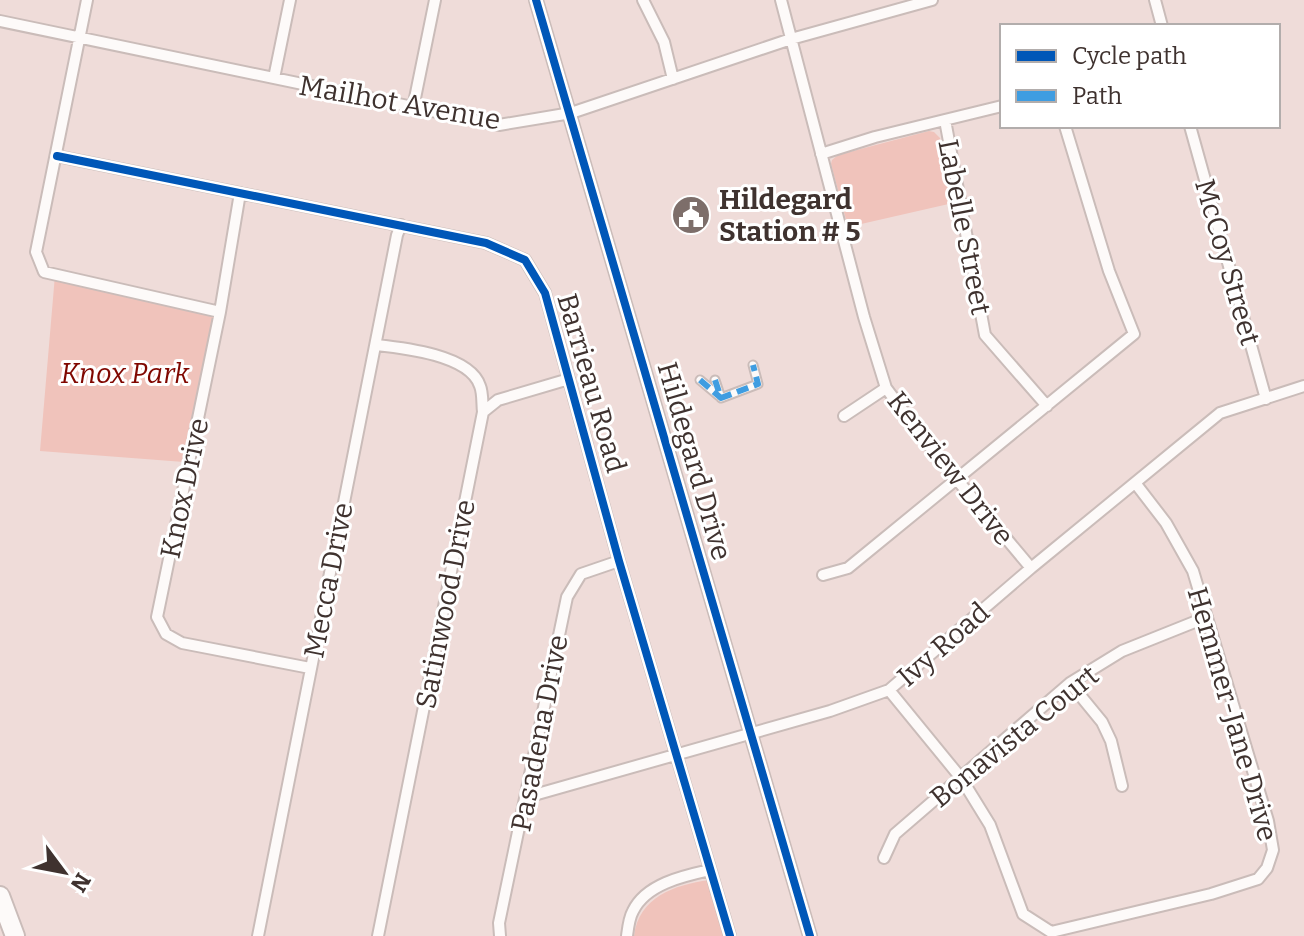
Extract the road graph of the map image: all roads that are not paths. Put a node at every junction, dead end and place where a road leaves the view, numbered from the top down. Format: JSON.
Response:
{"nodes":[{"id":1,"x":87,"y":0,"type":"edge"},
{"id":2,"x":290,"y":0,"type":"edge"},
{"id":3,"x":435,"y":0,"type":"edge"},
{"id":4,"x":536,"y":0,"type":"edge"},
{"id":5,"x":643,"y":0,"type":"edge"},
{"id":6,"x":781,"y":0,"type":"edge"},
{"id":7,"x":932,"y":0,"type":"edge"},
{"id":8,"x":1155,"y":0,"type":"edge"},
{"id":9,"x":0,"y":21,"type":"edge"},
{"id":10,"x":1161,"y":24,"type":"edge"},
{"id":11,"x":80,"y":38,"type":"junction"},
{"id":12,"x":791,"y":39,"type":"junction"},
{"id":13,"x":274,"y":78,"type":"junction"},
{"id":14,"x":673,"y":79,"type":"junction"},
{"id":15,"x":1000,"y":106,"type":"edge"},
{"id":16,"x":413,"y":108,"type":"junction"},
{"id":17,"x":571,"y":113,"type":"junction"},
{"id":18,"x":945,"y":120,"type":"junction"},
{"id":19,"x":1066,"y":128,"type":"edge"},
{"id":20,"x":1191,"y":128,"type":"edge"},
{"id":21,"x":821,"y":154,"type":"junction"},
{"id":22,"x":57,"y":156,"type":"junction"},
{"id":23,"x":240,"y":193,"type":"junction"},
{"id":24,"x":401,"y":225,"type":"junction"},
{"id":25,"x":220,"y":312,"type":"junction"},
{"id":26,"x":376,"y":345,"type":"junction"},
{"id":27,"x":753,"y":365,"type":"dead end"},
{"id":28,"x":569,"y":379,"type":"junction"},
{"id":29,"x":700,"y":380,"type":"dead end"},
{"id":30,"x":715,"y":380,"type":"dead end"},
{"id":31,"x":1304,"y":386,"type":"edge"},
{"id":32,"x":886,"y":388,"type":"junction"},
{"id":33,"x":721,"y":398,"type":"junction"},
{"id":34,"x":1266,"y":399,"type":"junction"},
{"id":35,"x":1047,"y":406,"type":"junction"},
{"id":36,"x":483,"y":412,"type":"junction"},
{"id":37,"x":844,"y":416,"type":"dead end"},
{"id":38,"x":958,"y":480,"type":"junction"},
{"id":39,"x":1136,"y":484,"type":"junction"},
{"id":40,"x":619,"y":561,"type":"junction"},
{"id":41,"x":1031,"y":568,"type":"junction"},
{"id":42,"x":823,"y":575,"type":"dead end"},
{"id":43,"x":1207,"y":617,"type":"junction"},
{"id":44,"x":310,"y":668,"type":"junction"},
{"id":45,"x":1070,"y":683,"type":"junction"},
{"id":46,"x":889,"y":690,"type":"junction"},
{"id":47,"x":752,"y":733,"type":"junction"},
{"id":48,"x":677,"y":753,"type":"junction"},
{"id":49,"x":961,"y":778,"type":"junction"},
{"id":50,"x":1122,"y":786,"type":"dead end"},
{"id":51,"x":527,"y":797,"type":"junction"},
{"id":52,"x":884,"y":858,"type":"dead end"},
{"id":53,"x":710,"y":870,"type":"junction"},
{"id":54,"x":0,"y":896,"type":"edge"},
{"id":55,"x":15,"y":936,"type":"edge"},
{"id":56,"x":258,"y":936,"type":"edge"},
{"id":57,"x":378,"y":936,"type":"edge"},
{"id":58,"x":500,"y":936,"type":"edge"},
{"id":59,"x":627,"y":936,"type":"edge"},
{"id":60,"x":730,"y":936,"type":"edge"},
{"id":61,"x":810,"y":936,"type":"edge"}],
"edges":[{"from":1,"to":11,"type":"street"},
{"from":2,"to":13,"type":"street"},
{"from":3,"to":16,"type":"street"},
{"from":4,"to":17,"type":"street","name":"Hildegard Drive"},
{"from":5,"to":14,"type":"street"},
{"from":6,"to":12,"type":"street","name":"Kenview Drive"},
{"from":7,"to":12,"type":"street","name":"Mailhot Avenue"},
{"from":8,"to":10,"type":"street"},
{"from":9,"to":11,"type":"street","name":"Mailhot Avenue"},
{"from":11,"to":13,"type":"street","name":"Mailhot Avenue"},
{"from":11,"to":22,"type":"street"},
{"from":12,"to":14,"type":"street","name":"Mailhot Avenue"},
{"from":12,"to":21,"type":"street","name":"Kenview Drive"},
{"from":13,"to":16,"type":"street","name":"Mailhot Avenue"},
{"from":14,"to":17,"type":"street","name":"Mailhot Avenue"},
{"from":15,"to":18,"type":"street"},
{"from":16,"to":17,"type":"street","name":"Mailhot Avenue"},
{"from":17,"to":47,"type":"street","name":"Hildegard Drive"},
{"from":18,"to":21,"type":"street"},
{"from":18,"to":35,"type":"street","name":"Labelle Street"},
{"from":19,"to":35,"type":"street"},
{"from":20,"to":34,"type":"street","name":"McCoy Street"},
{"from":21,"to":32,"type":"street","name":"Kenview Drive"},
{"from":22,"to":23,"type":"street","name":"Barrieau Road"},
{"from":22,"to":25,"type":"street"},
{"from":23,"to":24,"type":"street","name":"Barrieau Road"},
{"from":23,"to":25,"type":"street","name":"Knox Drive"},
{"from":24,"to":26,"type":"street","name":"Mecca Drive"},
{"from":24,"to":28,"type":"street","name":"Barrieau Road"},
{"from":25,"to":44,"type":"street","name":"Knox Drive"},
{"from":26,"to":36,"type":"street","name":"Satinwood Drive"},
{"from":26,"to":44,"type":"street","name":"Mecca Drive"},
{"from":27,"to":33,"type":"street"},
{"from":28,"to":36,"type":"street"},
{"from":28,"to":40,"type":"street","name":"Barrieau Road"},
{"from":29,"to":33,"type":"street"},
{"from":30,"to":33,"type":"street"},
{"from":31,"to":34,"type":"street","name":"Ivy Road"},
{"from":32,"to":37,"type":"street"},
{"from":32,"to":38,"type":"street","name":"Kenview Drive"},
{"from":34,"to":39,"type":"street","name":"Ivy Road"},
{"from":35,"to":38,"type":"street"},
{"from":36,"to":57,"type":"street","name":"Satinwood Drive"},
{"from":38,"to":41,"type":"street","name":"Kenview Drive"},
{"from":38,"to":42,"type":"street"},
{"from":39,"to":41,"type":"street","name":"Ivy Road"},
{"from":39,"to":43,"type":"street","name":"Hemmer-Jane Drive"},
{"from":40,"to":48,"type":"street","name":"Barrieau Road"},
{"from":40,"to":51,"type":"street","name":"Pasadena Drive"},
{"from":41,"to":46,"type":"street","name":"Ivy Road"},
{"from":43,"to":45,"type":"street","name":"Bonavista Court"},
{"from":43,"to":49,"type":"street","name":"Hemmer-Jane Drive"},
{"from":44,"to":56,"type":"street","name":"Mecca Drive"},
{"from":45,"to":49,"type":"street","name":"Bonavista Court"},
{"from":45,"to":50,"type":"street"},
{"from":46,"to":47,"type":"street","name":"Ivy Road"},
{"from":46,"to":49,"type":"street","name":"Hemmer-Jane Drive"},
{"from":47,"to":48,"type":"street","name":"Ivy Road"},
{"from":47,"to":61,"type":"street","name":"Hildegard Drive"},
{"from":48,"to":51,"type":"street","name":"Ivy Road"},
{"from":48,"to":53,"type":"street","name":"Barrieau Road"},
{"from":49,"to":52,"type":"street","name":"Bonavista Court"},
{"from":51,"to":58,"type":"street","name":"Pasadena Drive"},
{"from":53,"to":59,"type":"street"},
{"from":53,"to":60,"type":"street","name":"Barrieau Road"},
{"from":54,"to":55,"type":"highway"}]}
